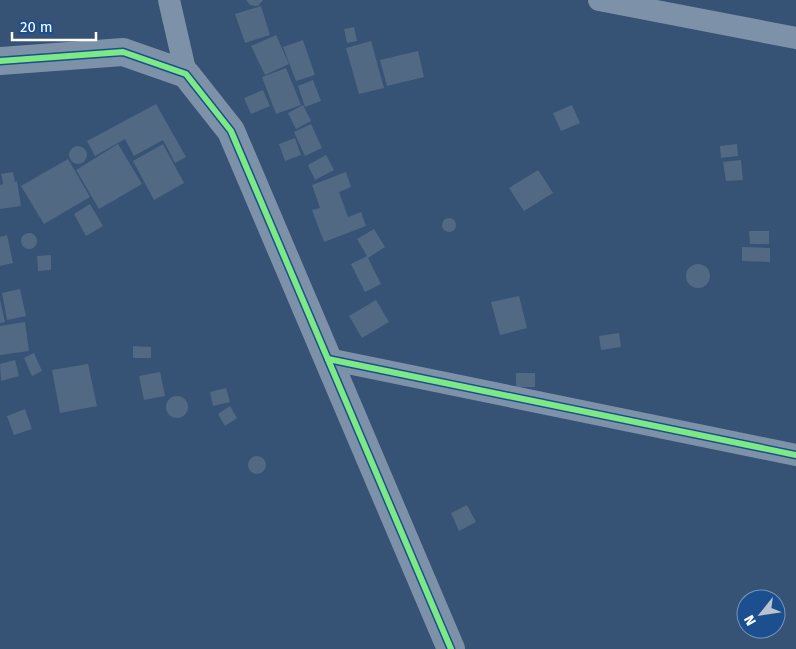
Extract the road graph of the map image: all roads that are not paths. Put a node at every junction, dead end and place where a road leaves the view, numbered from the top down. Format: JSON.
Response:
{"nodes":[{"id":1,"x":169,"y":0,"type":"edge"},
{"id":2,"x":598,"y":0,"type":"edge"},
{"id":3,"x":796,"y":38,"type":"edge"},
{"id":4,"x":0,"y":60,"type":"edge"},
{"id":5,"x":186,"y":74,"type":"junction"},
{"id":6,"x":328,"y":359,"type":"junction"},
{"id":7,"x":796,"y":455,"type":"edge"},
{"id":8,"x":451,"y":649,"type":"edge"}],
"edges":[{"from":1,"to":5,"type":"street"},
{"from":2,"to":3,"type":"street"},
{"from":4,"to":5,"type":"street"},
{"from":5,"to":6,"type":"street"},
{"from":6,"to":7,"type":"street"},
{"from":6,"to":8,"type":"street"}]}
